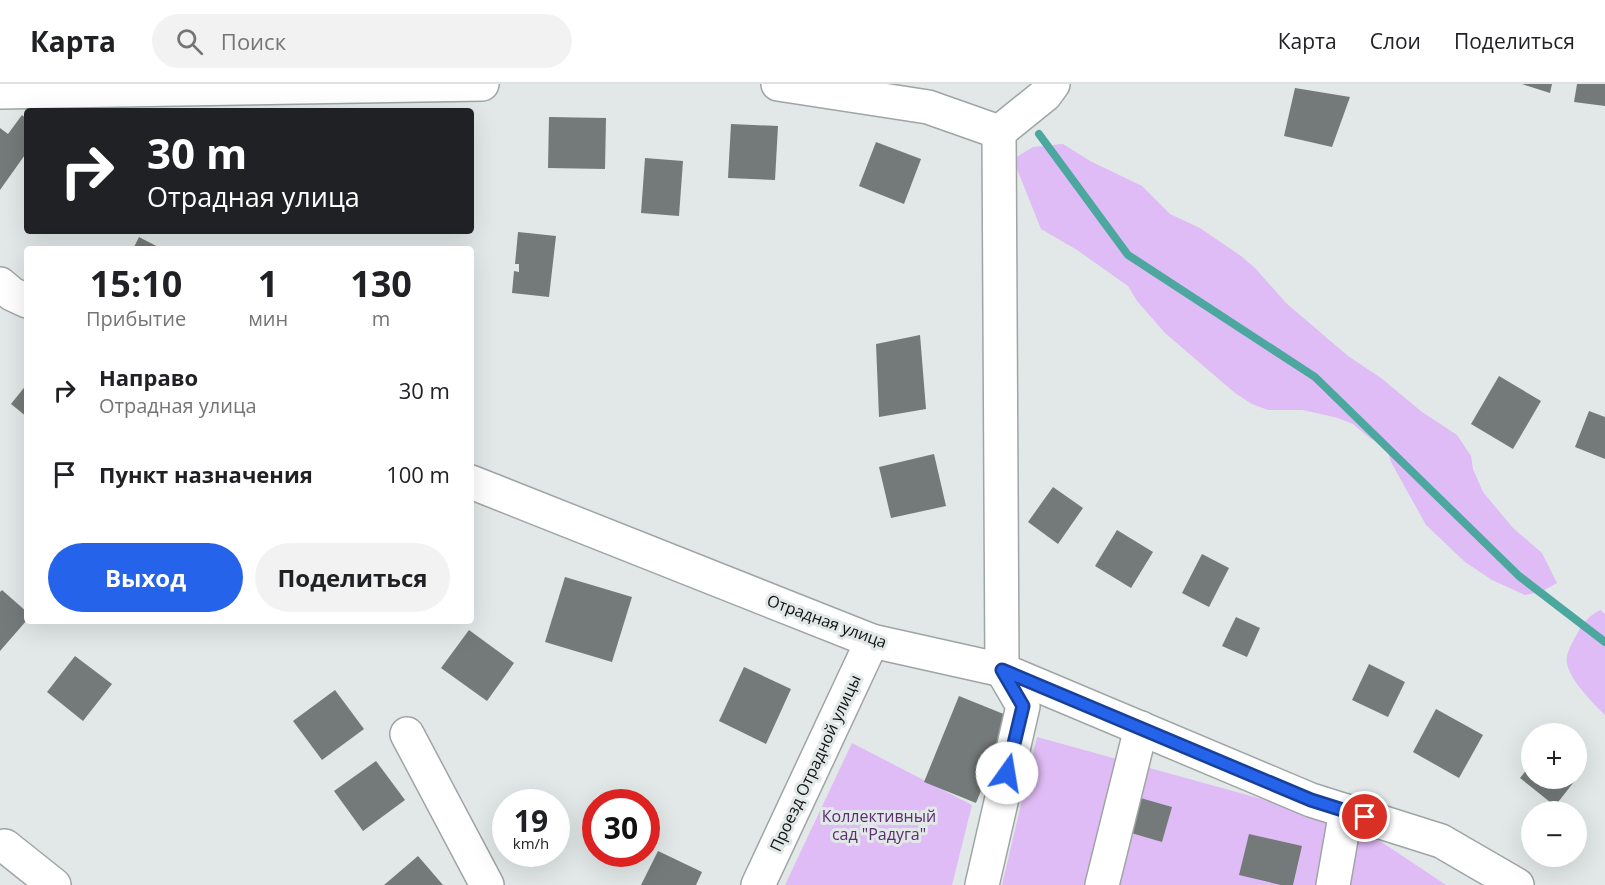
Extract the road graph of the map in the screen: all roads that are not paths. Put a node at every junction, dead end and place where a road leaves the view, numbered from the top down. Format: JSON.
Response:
{"nodes":[{"id":1,"x":482,"y":84,"type":"edge"},
{"id":2,"x":778,"y":84,"type":"edge"},
{"id":3,"x":1053,"y":84,"type":"edge"},
{"id":4,"x":0,"y":92,"type":"edge"},
{"id":5,"x":999,"y":132,"type":"junction"},
{"id":6,"x":474,"y":483,"type":"edge"},
{"id":7,"x":872,"y":641,"type":"junction"},
{"id":8,"x":1002,"y":670,"type":"junction"},
{"id":9,"x":1141,"y":728,"type":"junction"},
{"id":10,"x":407,"y":734,"type":"dead end"},
{"id":11,"x":1347,"y":811,"type":"junction"},
{"id":12,"x":4,"y":846,"type":"dead end"},
{"id":13,"x":54,"y":885,"type":"edge"},
{"id":14,"x":487,"y":885,"type":"edge"},
{"id":15,"x":758,"y":885,"type":"edge"},
{"id":16,"x":982,"y":885,"type":"edge"},
{"id":17,"x":1102,"y":885,"type":"edge"},
{"id":18,"x":1333,"y":885,"type":"edge"},
{"id":19,"x":1517,"y":885,"type":"edge"}],
"edges":[{"from":1,"to":4,"type":"street"},
{"from":2,"to":5,"type":"street"},
{"from":3,"to":5,"type":"street"},
{"from":5,"to":8,"type":"street"},
{"from":6,"to":7,"type":"street","name":"Отрадная улица"},
{"from":7,"to":8,"type":"street","name":"Отрадная улица"},
{"from":7,"to":15,"type":"street","name":"Проезд Отрадной улицы"},
{"from":8,"to":9,"type":"street","name":"Отрадная улица"},
{"from":8,"to":16,"type":"street"},
{"from":9,"to":11,"type":"street","name":"Отрадная улица"},
{"from":9,"to":17,"type":"street"},
{"from":10,"to":14,"type":"street"},
{"from":11,"to":18,"type":"street"},
{"from":11,"to":19,"type":"street","name":"Отрадная улица"},
{"from":12,"to":13,"type":"street"}]}
